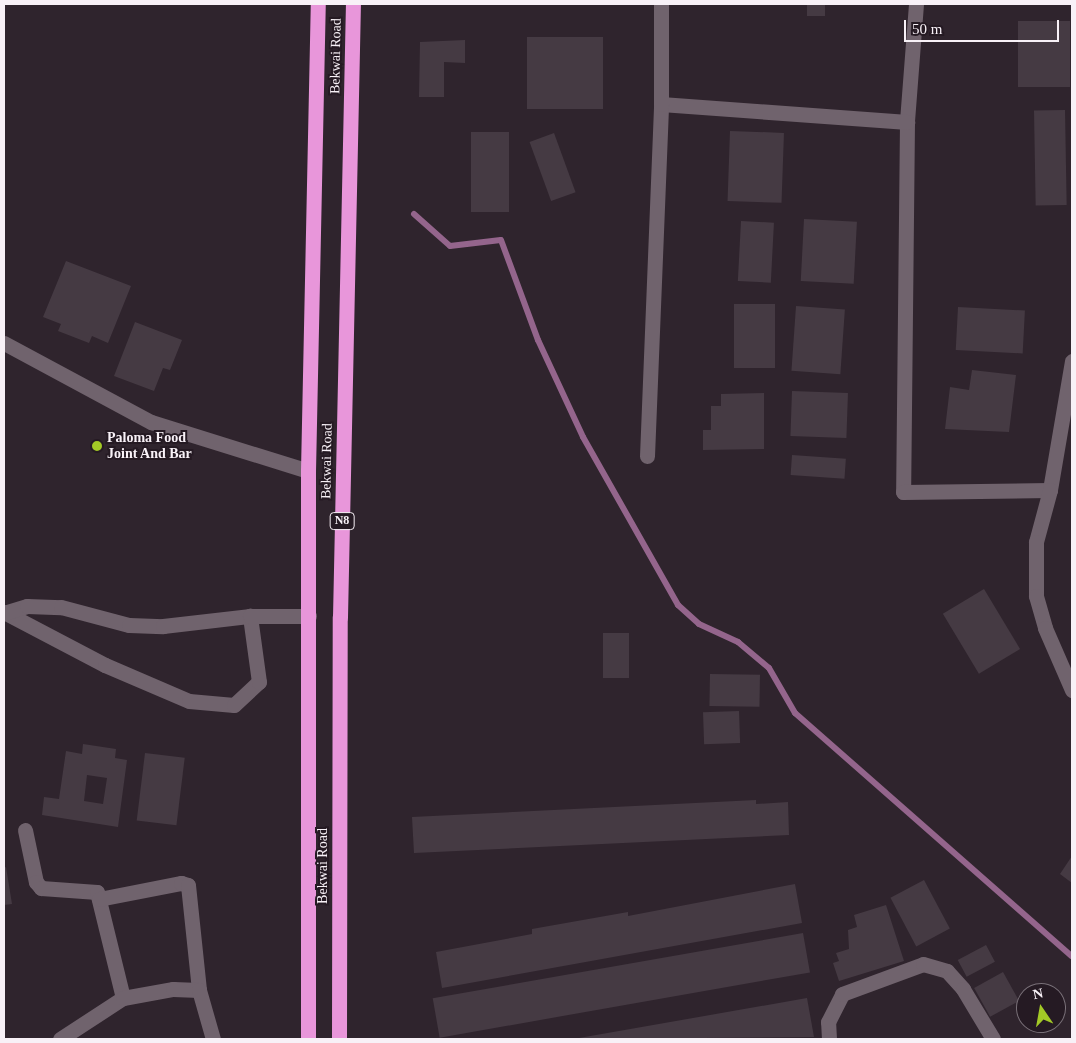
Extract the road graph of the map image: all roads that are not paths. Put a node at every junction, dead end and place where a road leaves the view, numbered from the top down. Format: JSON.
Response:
{"nodes":[{"id":1,"x":318,"y":4,"type":"edge"},
{"id":2,"x":353,"y":4,"type":"edge"},
{"id":3,"x":661,"y":4,"type":"edge"},
{"id":4,"x":916,"y":4,"type":"edge"},
{"id":5,"x":661,"y":104,"type":"junction"},
{"id":6,"x":907,"y":122,"type":"junction"},
{"id":7,"x":4,"y":343,"type":"edge"},
{"id":8,"x":1072,"y":361,"type":"edge"},
{"id":9,"x":647,"y":456,"type":"dead end"},
{"id":10,"x":308,"y":472,"type":"junction"},
{"id":11,"x":1050,"y":490,"type":"junction"},
{"id":12,"x":4,"y":612,"type":"edge"},
{"id":13,"x":250,"y":616,"type":"junction"},
{"id":14,"x":309,"y":616,"type":"junction"},
{"id":15,"x":1072,"y":690,"type":"edge"},
{"id":16,"x":26,"y":830,"type":"dead end"},
{"id":17,"x":99,"y":899,"type":"junction"},
{"id":18,"x":199,"y":990,"type":"junction"},
{"id":19,"x":123,"y":998,"type":"junction"},
{"id":20,"x":60,"y":1039,"type":"edge"},
{"id":21,"x":212,"y":1039,"type":"edge"},
{"id":22,"x":308,"y":1039,"type":"edge"},
{"id":23,"x":339,"y":1039,"type":"edge"},
{"id":24,"x":830,"y":1039,"type":"edge"},
{"id":25,"x":993,"y":1039,"type":"edge"}],
"edges":[{"from":1,"to":10,"type":"highway","name":"Bekwai Road"},
{"from":2,"to":23,"type":"highway","name":"Bekwai Road","number":"N8"},
{"from":3,"to":5,"type":"street"},
{"from":4,"to":6,"type":"street"},
{"from":5,"to":6,"type":"street"},
{"from":5,"to":9,"type":"street"},
{"from":6,"to":11,"type":"street"},
{"from":7,"to":10,"type":"street"},
{"from":8,"to":11,"type":"street"},
{"from":10,"to":14,"type":"highway","name":"Bekwai Road"},
{"from":11,"to":15,"type":"street"},
{"from":12,"to":13,"type":"street"},
{"from":12,"to":13,"type":"street"},
{"from":13,"to":14,"type":"street"},
{"from":14,"to":22,"type":"highway","name":"Bekwai Road"},
{"from":16,"to":17,"type":"street"},
{"from":17,"to":18,"type":"street"},
{"from":17,"to":19,"type":"street"},
{"from":18,"to":19,"type":"street"},
{"from":18,"to":21,"type":"street"},
{"from":19,"to":20,"type":"street"},
{"from":24,"to":25,"type":"street"}]}
